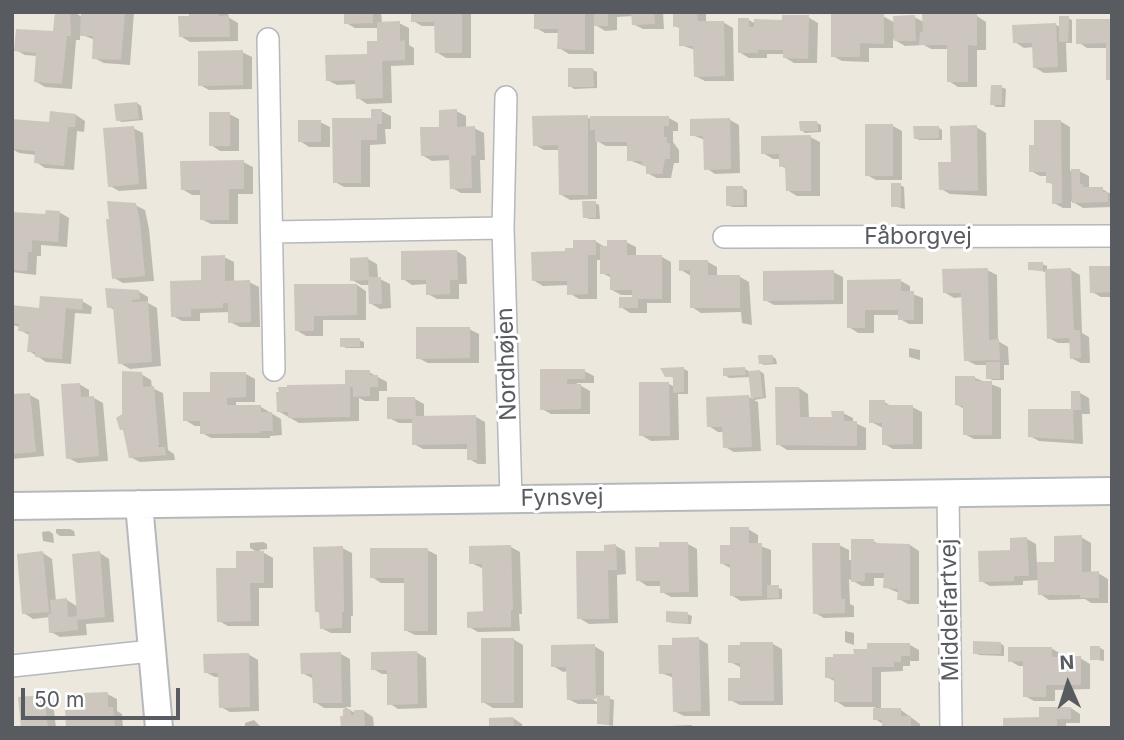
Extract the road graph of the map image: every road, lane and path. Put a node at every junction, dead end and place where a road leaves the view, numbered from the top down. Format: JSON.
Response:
{"nodes":[{"id":1,"x":268,"y":39,"type":"dead end"},
{"id":2,"x":506,"y":97,"type":"dead end"},
{"id":3,"x":503,"y":228,"type":"junction"},
{"id":4,"x":272,"y":232,"type":"junction"},
{"id":5,"x":1112,"y":236,"type":"edge"},
{"id":6,"x":724,"y":237,"type":"dead end"},
{"id":7,"x":274,"y":370,"type":"dead end"},
{"id":8,"x":1112,"y":491,"type":"edge"},
{"id":9,"x":948,"y":493,"type":"junction"},
{"id":10,"x":511,"y":499,"type":"junction"},
{"id":11,"x":139,"y":504,"type":"junction"},
{"id":12,"x":12,"y":506,"type":"edge"},
{"id":13,"x":151,"y":651,"type":"junction"},
{"id":14,"x":12,"y":666,"type":"edge"},
{"id":15,"x":159,"y":728,"type":"edge"},
{"id":16,"x":951,"y":728,"type":"edge"}],
"edges":[{"from":1,"to":4,"type":"street"},
{"from":2,"to":3,"type":"street","name":"Nordhøjen"},
{"from":3,"to":4,"type":"street"},
{"from":3,"to":10,"type":"street","name":"Nordhøjen"},
{"from":4,"to":7,"type":"street"},
{"from":5,"to":6,"type":"street","name":"Fåborgvej"},
{"from":8,"to":9,"type":"street","name":"Fynsvej"},
{"from":9,"to":10,"type":"street","name":"Fynsvej"},
{"from":9,"to":16,"type":"street","name":"Middelfartvej"},
{"from":10,"to":11,"type":"street","name":"Fynsvej"},
{"from":11,"to":12,"type":"street","name":"Fynsvej"},
{"from":11,"to":13,"type":"street"},
{"from":13,"to":14,"type":"street"},
{"from":13,"to":15,"type":"street"}]}
